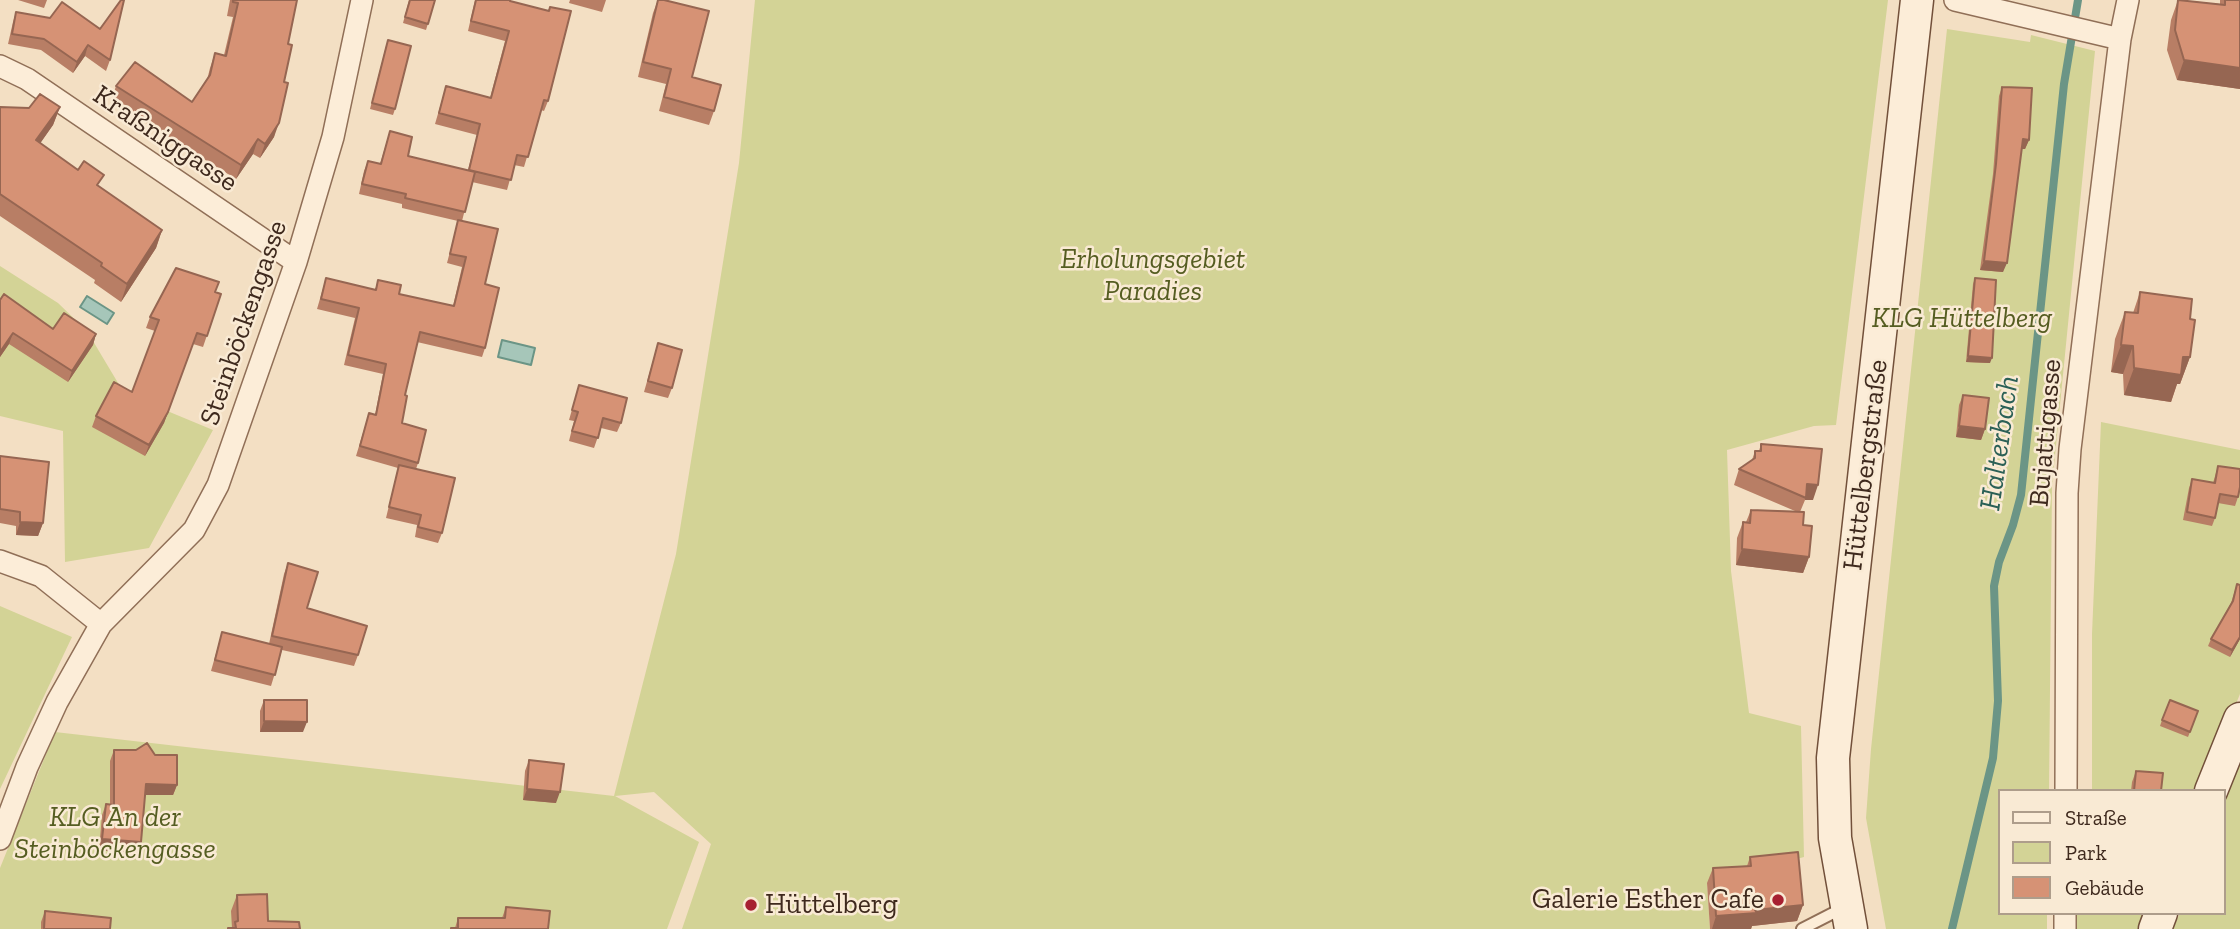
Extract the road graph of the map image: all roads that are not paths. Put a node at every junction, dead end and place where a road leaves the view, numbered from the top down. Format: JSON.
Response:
{"nodes":[{"id":1,"x":362,"y":0,"type":"edge"},
{"id":2,"x":1917,"y":0,"type":"edge"},
{"id":3,"x":1955,"y":0,"type":"edge"},
{"id":4,"x":2128,"y":0,"type":"edge"},
{"id":5,"x":2120,"y":39,"type":"junction"},
{"id":6,"x":0,"y":66,"type":"edge"},
{"id":7,"x":296,"y":262,"type":"junction"},
{"id":8,"x":0,"y":561,"type":"edge"},
{"id":9,"x":101,"y":624,"type":"junction"},
{"id":10,"x":2240,"y":719,"type":"edge"},
{"id":11,"x":2066,"y":789,"type":"edge"},
{"id":12,"x":2212,"y":789,"type":"edge"},
{"id":13,"x":0,"y":839,"type":"edge"},
{"id":14,"x":1849,"y":918,"type":"edge"},
{"id":15,"x":1802,"y":929,"type":"edge"}],
"edges":[{"from":1,"to":7,"type":"street","name":"Steinböckengasse"},
{"from":2,"to":14,"type":"main road","name":"Hüttelbergstraße"},
{"from":3,"to":5,"type":"street"},
{"from":4,"to":5,"type":"street","name":"Bujattigasse"},
{"from":5,"to":11,"type":"street","name":"Bujattigasse"},
{"from":6,"to":7,"type":"street","name":"Kraßniggasse"},
{"from":7,"to":9,"type":"street","name":"Steinböckengasse"},
{"from":8,"to":9,"type":"street"},
{"from":9,"to":13,"type":"street","name":"Steinböckengasse"},
{"from":10,"to":12,"type":"main road"},
{"from":14,"to":15,"type":"lane"}]}
